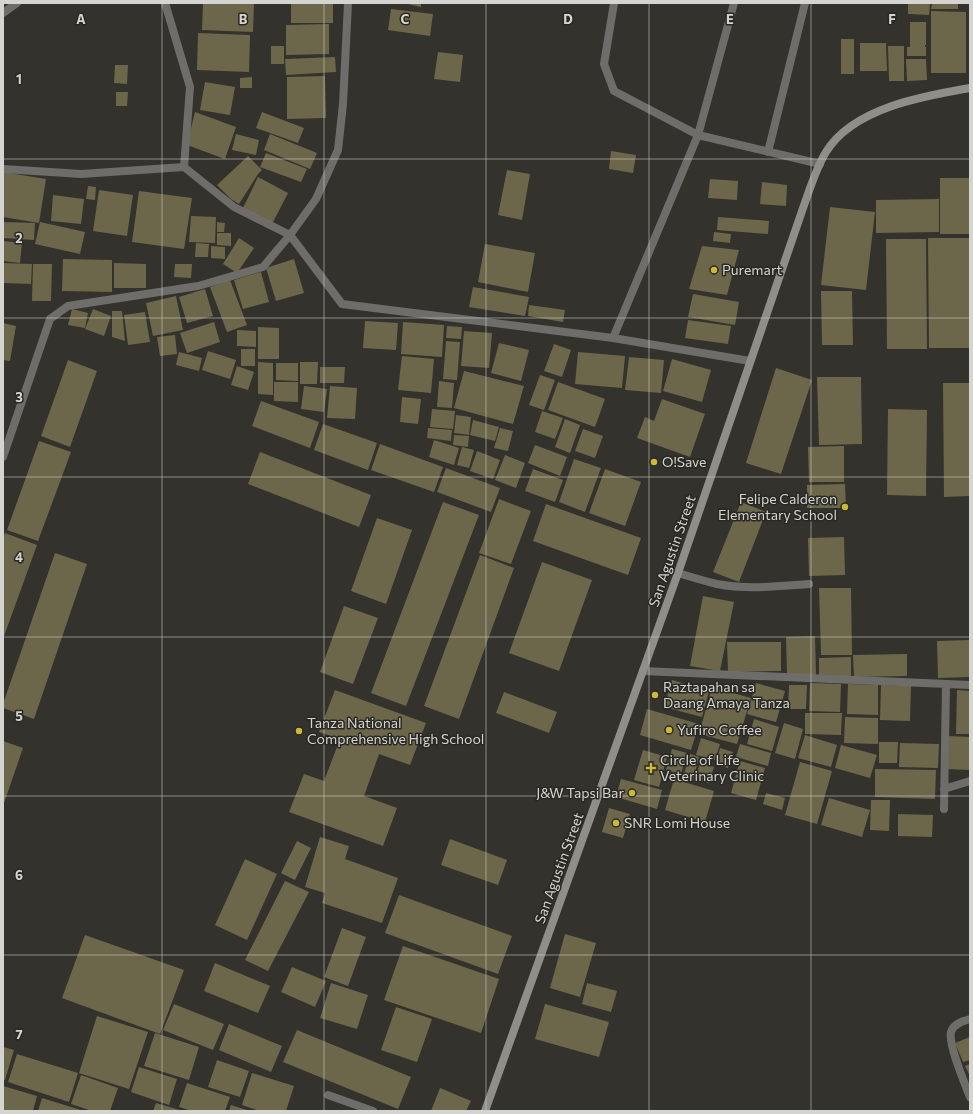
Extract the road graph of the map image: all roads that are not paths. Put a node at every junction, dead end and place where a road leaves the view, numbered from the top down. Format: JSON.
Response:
{"nodes":[{"id":1,"x":17,"y":3,"type":"edge"},
{"id":2,"x":165,"y":3,"type":"edge"},
{"id":3,"x":348,"y":3,"type":"edge"},
{"id":4,"x":614,"y":3,"type":"edge"},
{"id":5,"x":734,"y":3,"type":"edge"},
{"id":6,"x":805,"y":3,"type":"edge"},
{"id":7,"x":3,"y":13,"type":"edge"},
{"id":8,"x":970,"y":88,"type":"edge"},
{"id":9,"x":698,"y":135,"type":"junction"},
{"id":10,"x":768,"y":152,"type":"junction"},
{"id":11,"x":820,"y":164,"type":"junction"},
{"id":12,"x":184,"y":167,"type":"junction"},
{"id":13,"x":3,"y":169,"type":"edge"},
{"id":14,"x":290,"y":235,"type":"junction"},
{"id":15,"x":613,"y":338,"type":"junction"},
{"id":16,"x":750,"y":361,"type":"junction"},
{"id":17,"x":3,"y":457,"type":"edge"},
{"id":18,"x":678,"y":573,"type":"junction"},
{"id":19,"x":809,"y":584,"type":"dead end"},
{"id":20,"x":643,"y":671,"type":"junction"},
{"id":21,"x":946,"y":684,"type":"junction"},
{"id":22,"x":970,"y":685,"type":"edge"},
{"id":23,"x":970,"y":780,"type":"edge"},
{"id":24,"x":944,"y":789,"type":"junction"},
{"id":25,"x":944,"y":809,"type":"dead end"},
{"id":26,"x":970,"y":1019,"type":"edge"},
{"id":27,"x":328,"y":1095,"type":"dead end"},
{"id":28,"x":970,"y":1098,"type":"edge"},
{"id":29,"x":373,"y":1111,"type":"edge"},
{"id":30,"x":485,"y":1111,"type":"edge"}],
"edges":[{"from":1,"to":7,"type":"street"},
{"from":2,"to":12,"type":"street"},
{"from":3,"to":14,"type":"street"},
{"from":4,"to":9,"type":"street"},
{"from":5,"to":9,"type":"street"},
{"from":6,"to":10,"type":"street"},
{"from":8,"to":11,"type":"main road","name":"San Agustin Street"},
{"from":9,"to":10,"type":"street"},
{"from":9,"to":15,"type":"street"},
{"from":10,"to":11,"type":"street"},
{"from":11,"to":16,"type":"main road","name":"San Agustin Street"},
{"from":12,"to":13,"type":"street"},
{"from":12,"to":14,"type":"street"},
{"from":14,"to":15,"type":"street"},
{"from":14,"to":17,"type":"street"},
{"from":15,"to":16,"type":"street"},
{"from":16,"to":18,"type":"main road","name":"San Agustin Street"},
{"from":18,"to":19,"type":"street"},
{"from":18,"to":20,"type":"main road","name":"San Agustin Street"},
{"from":20,"to":21,"type":"street"},
{"from":20,"to":30,"type":"main road","name":"San Agustin Street"},
{"from":21,"to":22,"type":"street"},
{"from":21,"to":24,"type":"street"},
{"from":23,"to":24,"type":"street"},
{"from":24,"to":25,"type":"street"},
{"from":26,"to":28,"type":"street"},
{"from":27,"to":29,"type":"street"}]}
